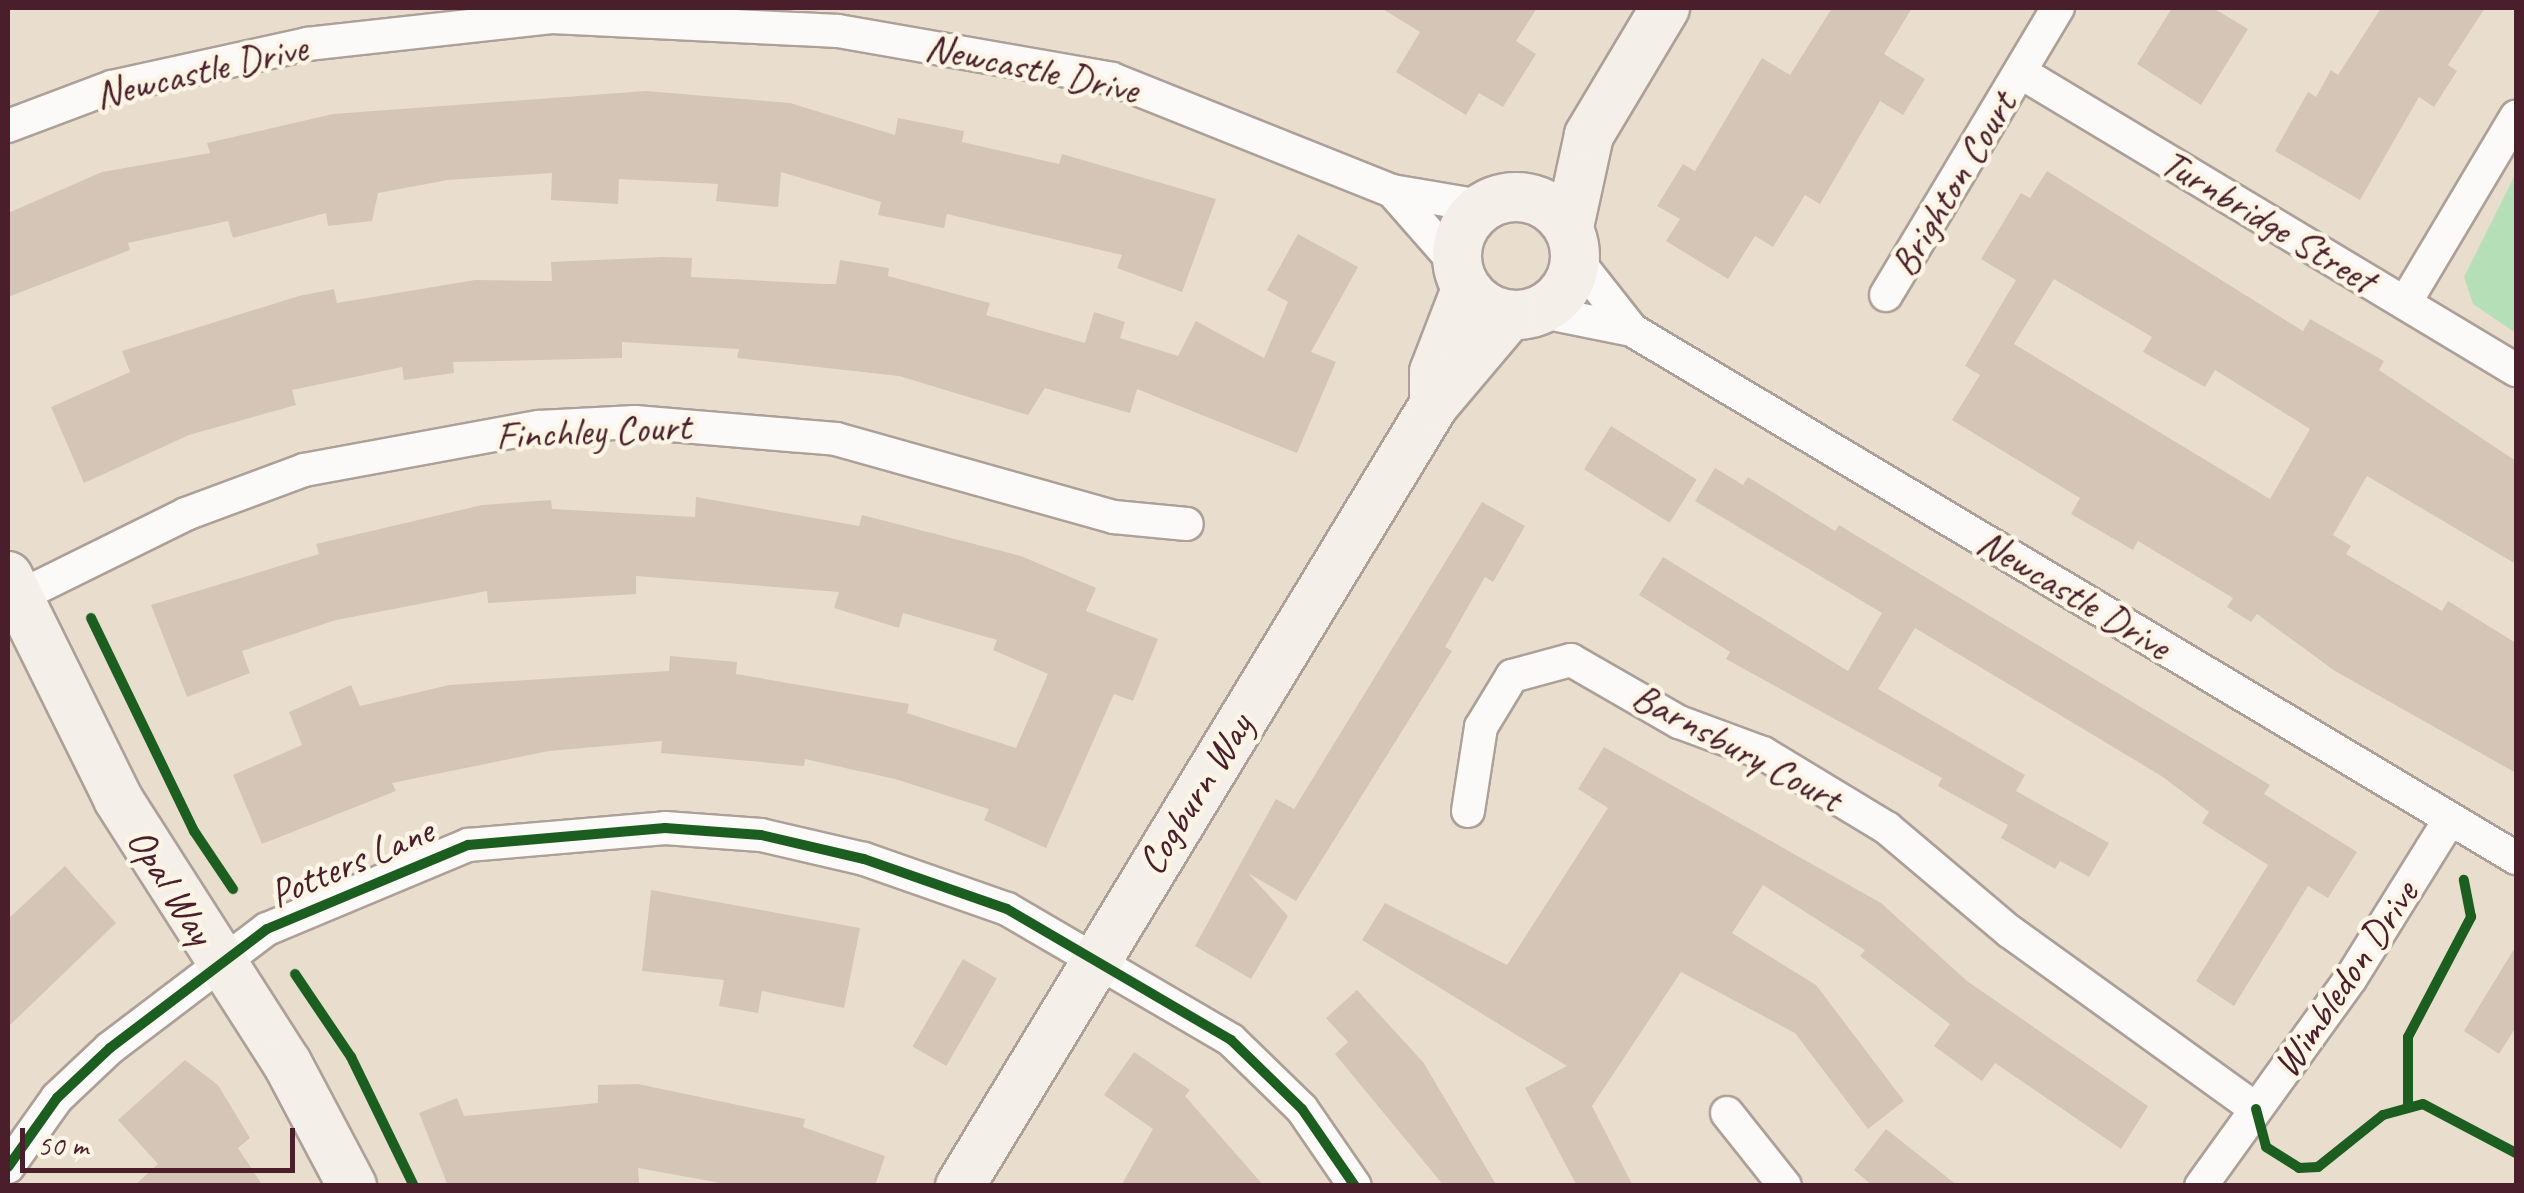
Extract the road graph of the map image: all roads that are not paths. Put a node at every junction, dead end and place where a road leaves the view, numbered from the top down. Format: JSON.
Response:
{"nodes":[{"id":1,"x":1665,"y":8,"type":"edge"},
{"id":2,"x":2058,"y":8,"type":"edge"},
{"id":3,"x":2020,"y":72,"type":"junction"},
{"id":4,"x":2516,"y":117,"type":"edge"},
{"id":5,"x":8,"y":126,"type":"edge"},
{"id":6,"x":1590,"y":135,"type":"junction"},
{"id":7,"x":1392,"y":191,"type":"junction"},
{"id":8,"x":1499,"y":201,"type":"junction"},
{"id":9,"x":1572,"y":243,"type":"junction"},
{"id":10,"x":1461,"y":277,"type":"junction"},
{"id":11,"x":1886,"y":296,"type":"dead end"},
{"id":12,"x":2405,"y":303,"type":"junction"},
{"id":13,"x":1524,"y":313,"type":"junction"},
{"id":14,"x":1632,"y":330,"type":"junction"},
{"id":15,"x":2516,"y":370,"type":"edge"},
{"id":16,"x":1434,"y":405,"type":"junction"},
{"id":17,"x":1187,"y":524,"type":"dead end"},
{"id":18,"x":11,"y":592,"type":"edge"},
{"id":19,"x":1468,"y":811,"type":"dead end"},
{"id":20,"x":2450,"y":819,"type":"junction"},
{"id":21,"x":2516,"y":858,"type":"edge"},
{"id":22,"x":1096,"y":958,"type":"junction"},
{"id":23,"x":217,"y":960,"type":"junction"},
{"id":24,"x":2256,"y":1109,"type":"junction"},
{"id":25,"x":1726,"y":1113,"type":"dead end"},
{"id":26,"x":8,"y":1167,"type":"edge"},
{"id":27,"x":352,"y":1186,"type":"edge"},
{"id":28,"x":960,"y":1186,"type":"edge"},
{"id":29,"x":1355,"y":1186,"type":"edge"},
{"id":30,"x":1785,"y":1186,"type":"edge"},
{"id":31,"x":2201,"y":1186,"type":"edge"}],
"edges":[{"from":1,"to":6,"type":"street"},
{"from":2,"to":3,"type":"street","name":"Brighton Court"},
{"from":3,"to":11,"type":"street","name":"Brighton Court"},
{"from":3,"to":12,"type":"street","name":"Turnbridge Street"},
{"from":4,"to":12,"type":"street"},
{"from":5,"to":7,"type":"street","name":"Newcastle Drive"},
{"from":6,"to":8,"type":"street"},
{"from":6,"to":9,"type":"street"},
{"from":7,"to":8,"type":"street","name":"Newcastle Drive"},
{"from":7,"to":10,"type":"street","name":"Newcastle Drive"},
{"from":8,"to":9,"type":"street"},
{"from":8,"to":10,"type":"street"},
{"from":9,"to":13,"type":"street"},
{"from":9,"to":14,"type":"street","name":"Newcastle Drive"},
{"from":10,"to":13,"type":"street"},
{"from":10,"to":16,"type":"street","name":"Cogburn Way"},
{"from":12,"to":15,"type":"street","name":"Turnbridge Street"},
{"from":13,"to":14,"type":"street","name":"Newcastle Drive"},
{"from":13,"to":16,"type":"street","name":"Cogburn Way"},
{"from":14,"to":20,"type":"street","name":"Newcastle Drive"},
{"from":16,"to":22,"type":"street","name":"Cogburn Way"},
{"from":17,"to":18,"type":"street","name":"Finchley Court"},
{"from":18,"to":23,"type":"street","name":"Opal Way"},
{"from":19,"to":24,"type":"street","name":"Barnsbury Court"},
{"from":20,"to":21,"type":"street","name":"Newcastle Drive"},
{"from":20,"to":24,"type":"street","name":"Wimbledon Drive"},
{"from":22,"to":23,"type":"street","name":"Potters Lane"},
{"from":22,"to":28,"type":"street","name":"Cogburn Way"},
{"from":22,"to":29,"type":"street","name":"Potters Lane"},
{"from":23,"to":26,"type":"street","name":"Potters Lane"},
{"from":23,"to":27,"type":"street","name":"Opal Way"},
{"from":24,"to":31,"type":"street","name":"Wimbledon Drive"},
{"from":25,"to":30,"type":"street"}]}
